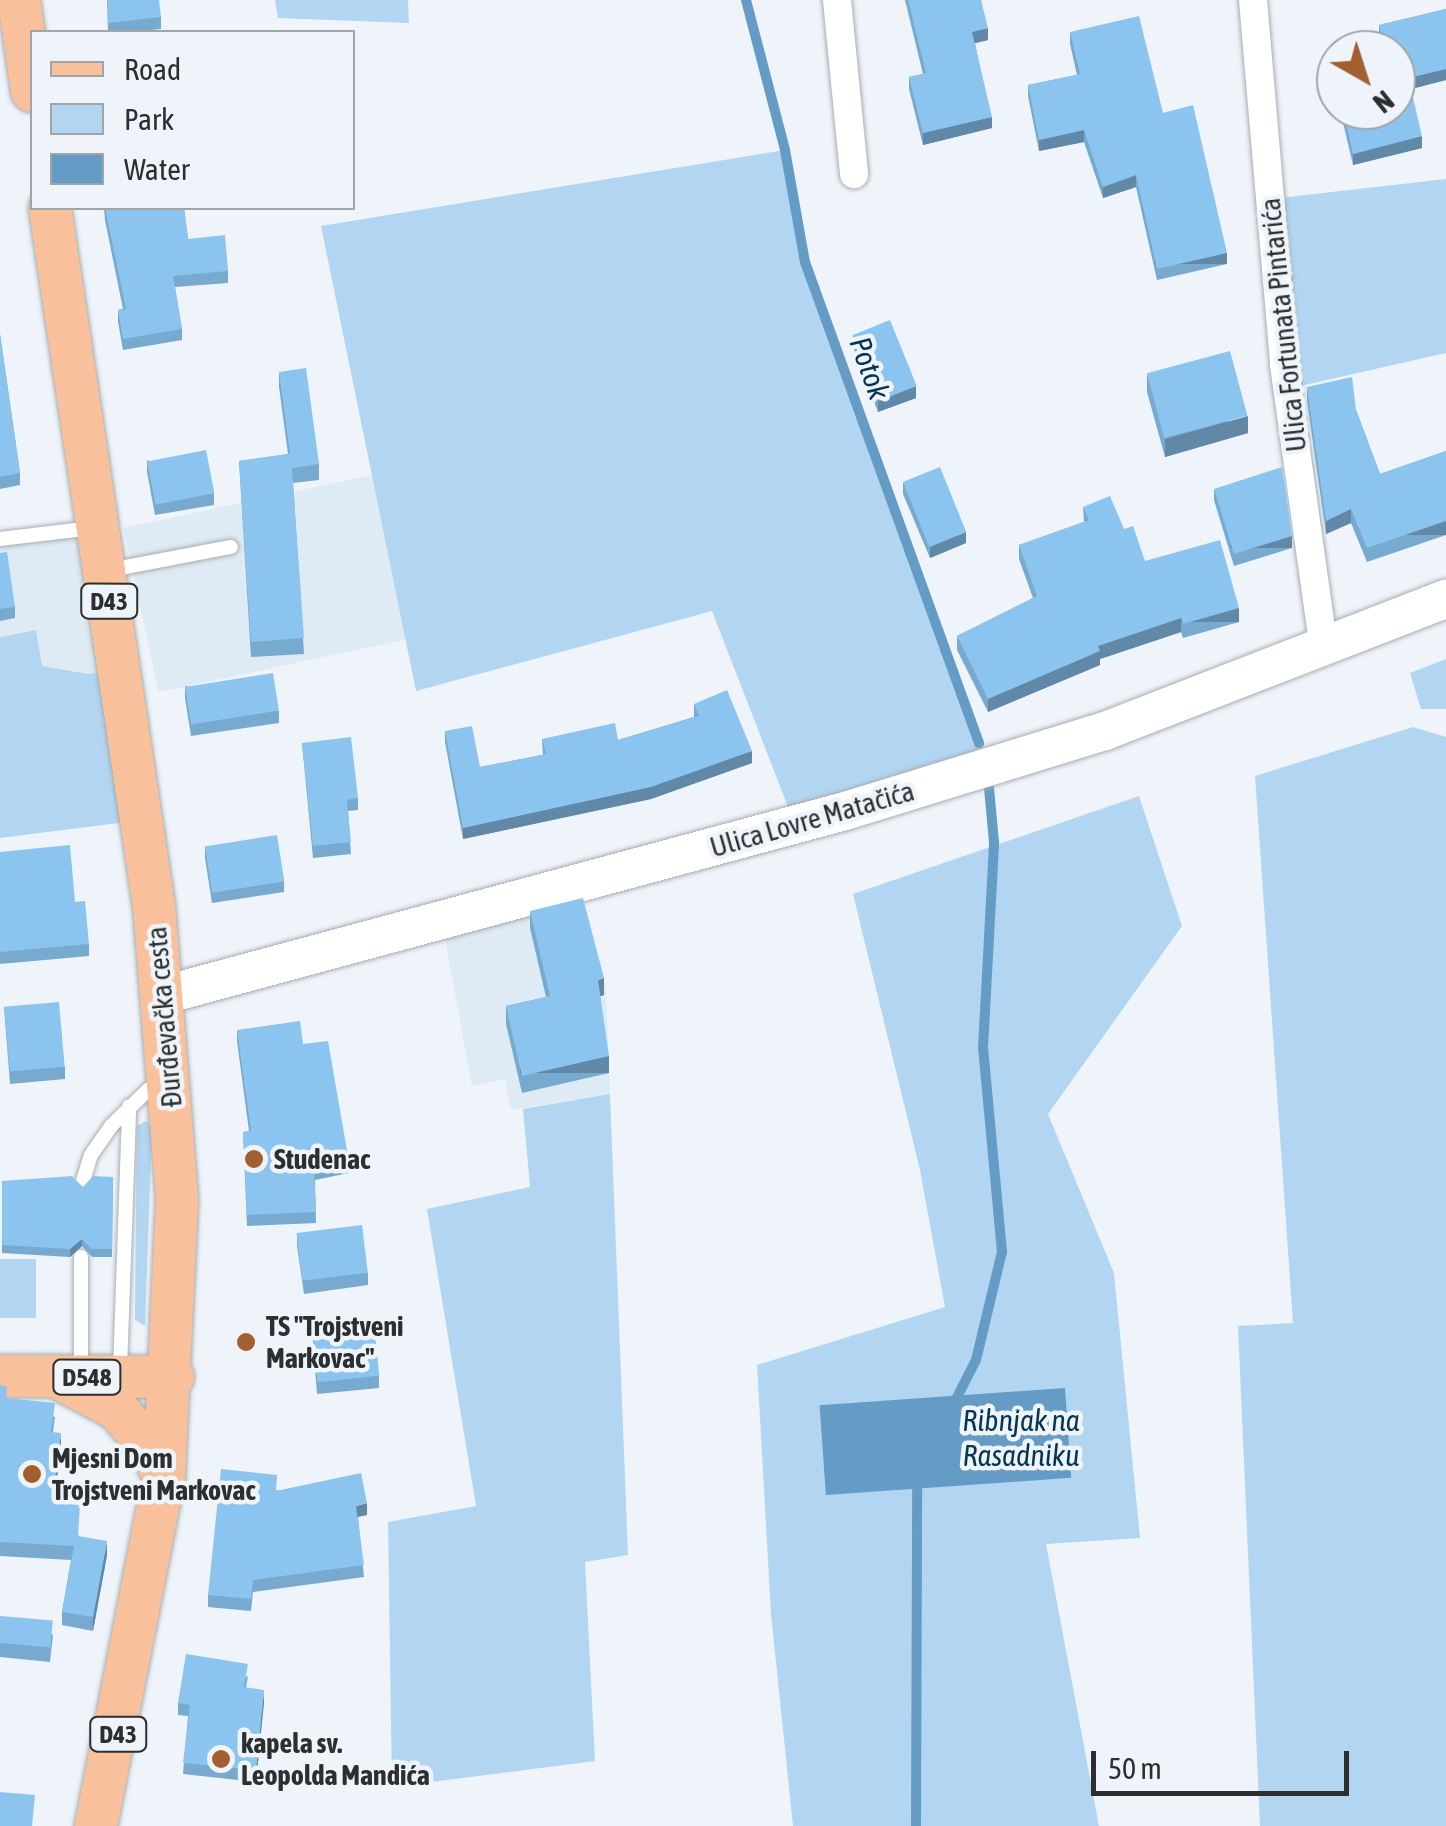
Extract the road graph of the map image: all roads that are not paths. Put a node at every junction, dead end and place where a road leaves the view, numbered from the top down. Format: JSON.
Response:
{"nodes":[{"id":1,"x":19,"y":0,"type":"edge"},
{"id":2,"x":836,"y":0,"type":"edge"},
{"id":3,"x":1253,"y":0,"type":"edge"},
{"id":4,"x":30,"y":77,"type":"edge"},
{"id":5,"x":854,"y":174,"type":"dead end"},
{"id":6,"x":50,"y":210,"type":"edge"},
{"id":7,"x":98,"y":528,"type":"junction"},
{"id":8,"x":0,"y":540,"type":"edge"},
{"id":9,"x":231,"y":547,"type":"dead end"},
{"id":10,"x":104,"y":572,"type":"junction"},
{"id":11,"x":1446,"y":600,"type":"edge"},
{"id":12,"x":1324,"y":648,"type":"junction"},
{"id":13,"x":164,"y":995,"type":"junction"},
{"id":14,"x":170,"y":1083,"type":"junction"},
{"id":15,"x":129,"y":1106,"type":"junction"},
{"id":16,"x":82,"y":1184,"type":"edge"},
{"id":17,"x":81,"y":1257,"type":"edge"},
{"id":18,"x":0,"y":1376,"type":"edge"},
{"id":19,"x":85,"y":1377,"type":"junction"},
{"id":20,"x":173,"y":1377,"type":"junction"},
{"id":21,"x":164,"y":1476,"type":"junction"},
{"id":22,"x":96,"y":1826,"type":"edge"}],
"edges":[{"from":1,"to":4,"type":"main road"},
{"from":2,"to":5,"type":"street"},
{"from":3,"to":12,"type":"street","name":"Ulica Fortunata Pintarića"},
{"from":6,"to":7,"type":"main road","name":"Đurđevačka cesta","number":"D43"},
{"from":7,"to":8,"type":"lane"},
{"from":7,"to":10,"type":"main road","name":"Đurđevačka cesta","number":"D43"},
{"from":9,"to":10,"type":"lane"},
{"from":10,"to":13,"type":"main road","name":"Đurđevačka cesta","number":"D43"},
{"from":11,"to":12,"type":"main road","name":"Ulica Lovre Matačića"},
{"from":12,"to":13,"type":"main road","name":"Ulica Lovre Matačića"},
{"from":13,"to":14,"type":"main road","name":"Đurđevačka cesta","number":"D43"},
{"from":14,"to":15,"type":"lane"},
{"from":14,"to":20,"type":"main road","name":"Đurđevačka cesta","number":"D43"},
{"from":15,"to":16,"type":"lane"},
{"from":15,"to":19,"type":"lane"},
{"from":17,"to":19,"type":"lane"},
{"from":18,"to":19,"type":"main road","number":"D548"},
{"from":19,"to":20,"type":"main road","number":"D548"},
{"from":19,"to":21,"type":"main road"},
{"from":20,"to":21,"type":"main road","name":"Đurđevačka cesta","number":"D43"},
{"from":21,"to":22,"type":"main road","name":"Đurđevačka cesta","number":"D43"}]}
